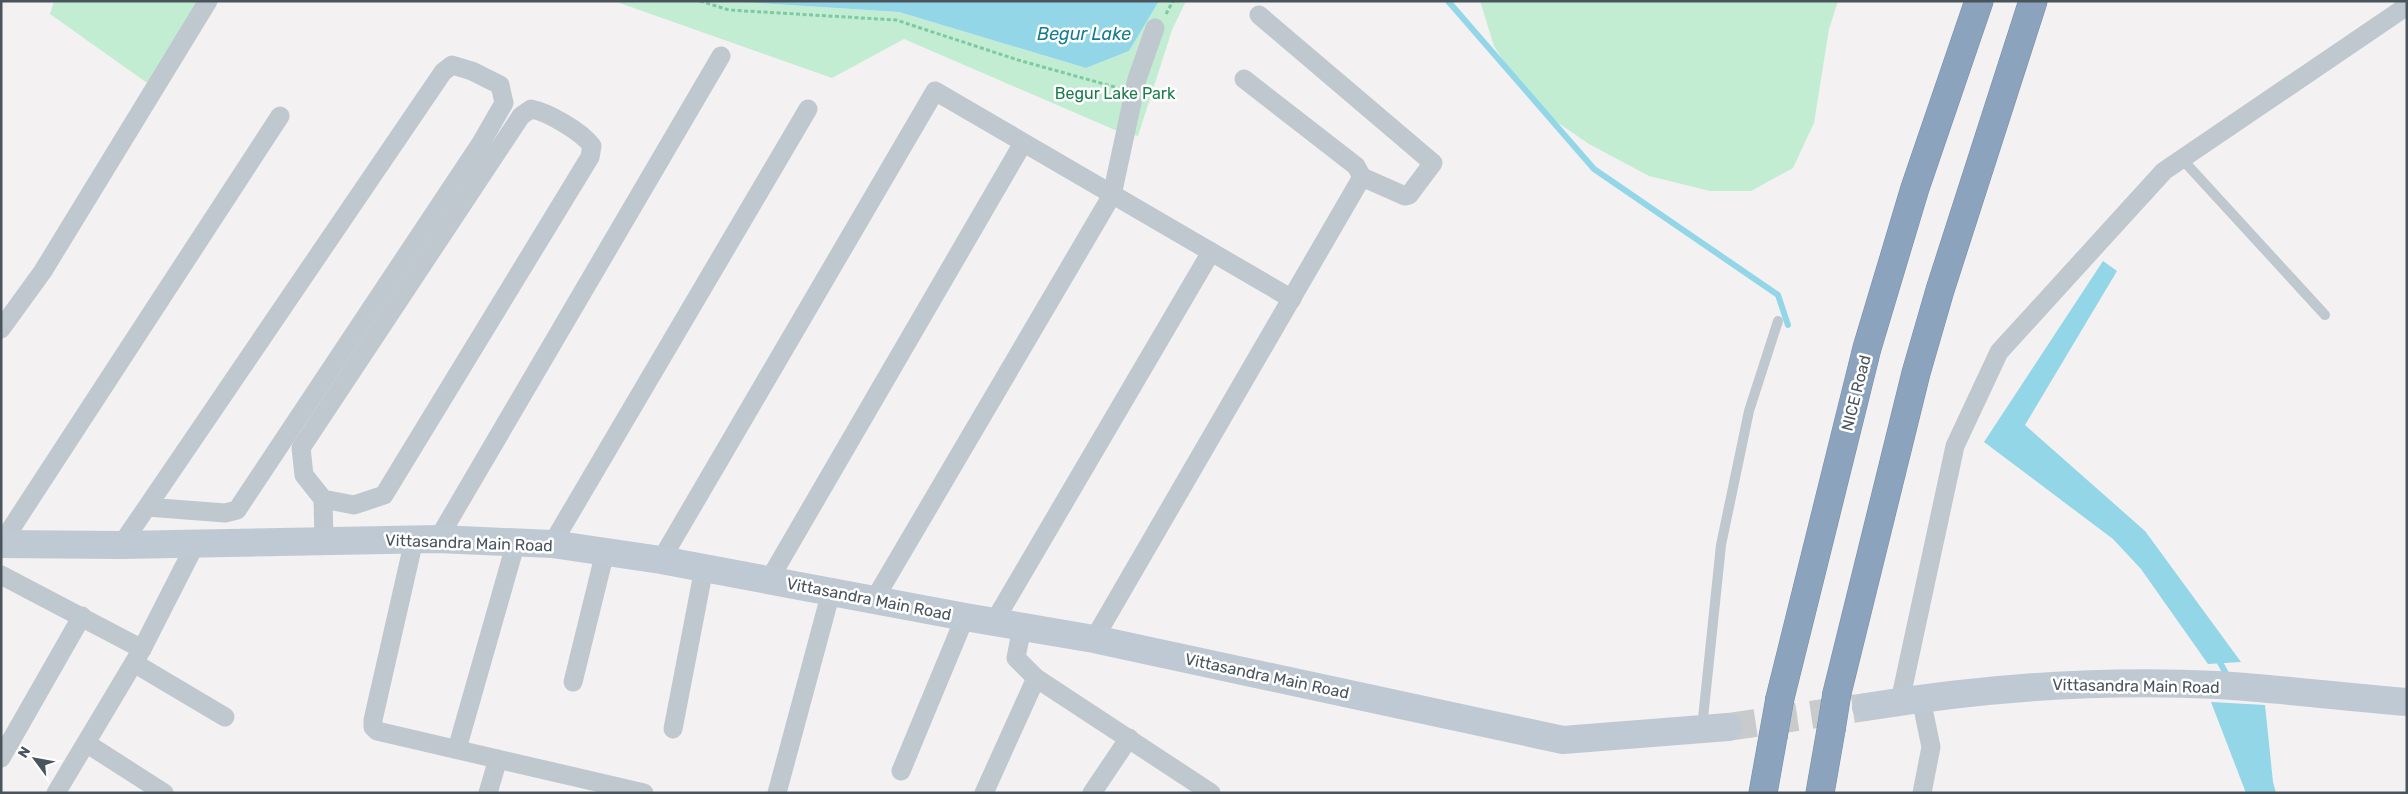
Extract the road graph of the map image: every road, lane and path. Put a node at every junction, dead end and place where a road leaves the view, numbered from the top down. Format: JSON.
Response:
{"nodes":[{"id":1,"x":208,"y":1,"type":"edge"},
{"id":2,"x":700,"y":1,"type":"edge"},
{"id":3,"x":1173,"y":1,"type":"edge"},
{"id":4,"x":1978,"y":1,"type":"edge"},
{"id":5,"x":2033,"y":1,"type":"edge"},
{"id":6,"x":2407,"y":6,"type":"edge"},
{"id":7,"x":1259,"y":15,"type":"dead end"},
{"id":8,"x":1160,"y":22,"type":"joint"},
{"id":9,"x":721,"y":56,"type":"dead end"},
{"id":10,"x":1244,"y":79,"type":"dead end"},
{"id":11,"x":1125,"y":90,"type":"dead end"},
{"id":12,"x":808,"y":109,"type":"dead end"},
{"id":13,"x":280,"y":116,"type":"dead end"},
{"id":14,"x":1023,"y":143,"type":"junction"},
{"id":15,"x":2181,"y":158,"type":"junction"},
{"id":16,"x":1362,"y":177,"type":"junction"},
{"id":17,"x":1112,"y":195,"type":"junction"},
{"id":18,"x":1211,"y":252,"type":"junction"},
{"id":19,"x":1292,"y":299,"type":"junction"},
{"id":20,"x":2325,"y":315,"type":"dead end"},
{"id":21,"x":1778,"y":321,"type":"dead end"},
{"id":22,"x":1,"y":329,"type":"edge"},
{"id":23,"x":323,"y":498,"type":"junction"},
{"id":24,"x":147,"y":507,"type":"junction"},
{"id":25,"x":426,"y":539,"type":"junction"},
{"id":26,"x":324,"y":541,"type":"junction"},
{"id":27,"x":516,"y":542,"type":"junction"},
{"id":28,"x":196,"y":543,"type":"junction"},
{"id":29,"x":1,"y":544,"type":"edge"},
{"id":30,"x":552,"y":544,"type":"junction"},
{"id":31,"x":121,"y":545,"type":"junction"},
{"id":32,"x":605,"y":552,"type":"junction"},
{"id":33,"x":661,"y":560,"type":"junction"},
{"id":34,"x":704,"y":568,"type":"junction"},
{"id":35,"x":1,"y":575,"type":"edge"},
{"id":36,"x":769,"y":580,"type":"junction"},
{"id":37,"x":832,"y":592,"type":"junction"},
{"id":38,"x":874,"y":600,"type":"junction"},
{"id":39,"x":82,"y":616,"type":"junction"},
{"id":40,"x":965,"y":617,"type":"junction"},
{"id":41,"x":994,"y":622,"type":"junction"},
{"id":42,"x":1022,"y":627,"type":"junction"},
{"id":43,"x":1094,"y":639,"type":"junction"},
{"id":44,"x":138,"y":656,"type":"junction"},
{"id":45,"x":1036,"y":678,"type":"junction"},
{"id":46,"x":573,"y":682,"type":"dead end"},
{"id":47,"x":1910,"y":700,"type":"junction"},
{"id":48,"x":2407,"y":702,"type":"edge"},
{"id":49,"x":1866,"y":707,"type":"tunnel mouth"},
{"id":50,"x":224,"y":717,"type":"dead end"},
{"id":51,"x":1715,"y":728,"type":"joint"},
{"id":52,"x":673,"y":729,"type":"dead end"},
{"id":53,"x":1129,"y":738,"type":"junction"},
{"id":54,"x":86,"y":743,"type":"junction"},
{"id":55,"x":457,"y":749,"type":"junction"},
{"id":56,"x":1,"y":758,"type":"edge"},
{"id":57,"x":498,"y":759,"type":"junction"},
{"id":58,"x":901,"y":771,"type":"dead end"},
{"id":59,"x":56,"y":793,"type":"edge"},
{"id":60,"x":164,"y":793,"type":"edge"},
{"id":61,"x":488,"y":793,"type":"edge"},
{"id":62,"x":644,"y":793,"type":"edge"},
{"id":63,"x":777,"y":793,"type":"edge"},
{"id":64,"x":984,"y":793,"type":"edge"},
{"id":65,"x":1092,"y":793,"type":"edge"},
{"id":66,"x":1211,"y":793,"type":"edge"},
{"id":67,"x":1763,"y":793,"type":"edge"},
{"id":68,"x":1820,"y":793,"type":"edge"},
{"id":69,"x":1922,"y":793,"type":"edge"}],
"edges":[{"from":1,"to":22,"type":"street"},
{"from":2,"to":11,"type":"path"},
{"from":3,"to":8,"type":"path"},
{"from":4,"to":67,"type":"highway","name":"NICE Road","bridge":true},
{"from":5,"to":68,"type":"highway","bridge":true},
{"from":6,"to":15,"type":"street"},
{"from":7,"to":16,"type":"street"},
{"from":8,"to":17,"type":"street"},
{"from":9,"to":25,"type":"street"},
{"from":10,"to":16,"type":"street"},
{"from":12,"to":30,"type":"street"},
{"from":13,"to":29,"type":"street"},
{"from":14,"to":17,"type":"street"},
{"from":14,"to":33,"type":"street"},
{"from":14,"to":36,"type":"street"},
{"from":15,"to":20,"type":"lane"},
{"from":15,"to":47,"type":"street"},
{"from":16,"to":19,"type":"street"},
{"from":17,"to":18,"type":"street"},
{"from":17,"to":38,"type":"street"},
{"from":18,"to":19,"type":"street"},
{"from":18,"to":41,"type":"street"},
{"from":19,"to":43,"type":"street"},
{"from":21,"to":51,"type":"lane"},
{"from":23,"to":23,"type":"street"},
{"from":23,"to":26,"type":"street"},
{"from":24,"to":24,"type":"street"},
{"from":24,"to":31,"type":"street"},
{"from":25,"to":26,"type":"street","name":"Vittasandra Main Road"},
{"from":25,"to":27,"type":"street","name":"Vittasandra Main Road"},
{"from":25,"to":55,"type":"street"},
{"from":26,"to":28,"type":"street","name":"Vittasandra Main Road"},
{"from":27,"to":30,"type":"street","name":"Vittasandra Main Road"},
{"from":27,"to":55,"type":"street"},
{"from":28,"to":31,"type":"street","name":"Vittasandra Main Road"},
{"from":28,"to":44,"type":"street"},
{"from":29,"to":31,"type":"street","name":"Vittasandra Main Road"},
{"from":30,"to":32,"type":"street","name":"Vittasandra Main Road"},
{"from":32,"to":33,"type":"street","name":"Vittasandra Main Road"},
{"from":32,"to":46,"type":"street"},
{"from":33,"to":34,"type":"street","name":"Vittasandra Main Road"},
{"from":34,"to":36,"type":"street","name":"Vittasandra Main Road"},
{"from":34,"to":52,"type":"street"},
{"from":35,"to":39,"type":"street"},
{"from":36,"to":37,"type":"street","name":"Vittasandra Main Road"},
{"from":37,"to":38,"type":"street","name":"Vittasandra Main Road"},
{"from":37,"to":63,"type":"street"},
{"from":38,"to":40,"type":"street","name":"Vittasandra Main Road"},
{"from":39,"to":44,"type":"street"},
{"from":39,"to":56,"type":"street"},
{"from":40,"to":41,"type":"street","name":"Vittasandra Main Road"},
{"from":40,"to":58,"type":"street"},
{"from":41,"to":42,"type":"street","name":"Vittasandra Main Road"},
{"from":42,"to":43,"type":"street","name":"Vittasandra Main Road"},
{"from":42,"to":45,"type":"street"},
{"from":43,"to":51,"type":"street","name":"Vittasandra Main Road"},
{"from":44,"to":50,"type":"street"},
{"from":44,"to":54,"type":"street"},
{"from":45,"to":53,"type":"street"},
{"from":45,"to":64,"type":"street"},
{"from":47,"to":48,"type":"street","name":"Vittasandra Main Road"},
{"from":47,"to":49,"type":"street","name":"Vittasandra Main Road"},
{"from":47,"to":69,"type":"street"},
{"from":53,"to":65,"type":"street"},
{"from":53,"to":66,"type":"street"},
{"from":54,"to":59,"type":"street"},
{"from":54,"to":60,"type":"street"},
{"from":55,"to":57,"type":"street"},
{"from":57,"to":61,"type":"street"},
{"from":57,"to":62,"type":"street"}]}
